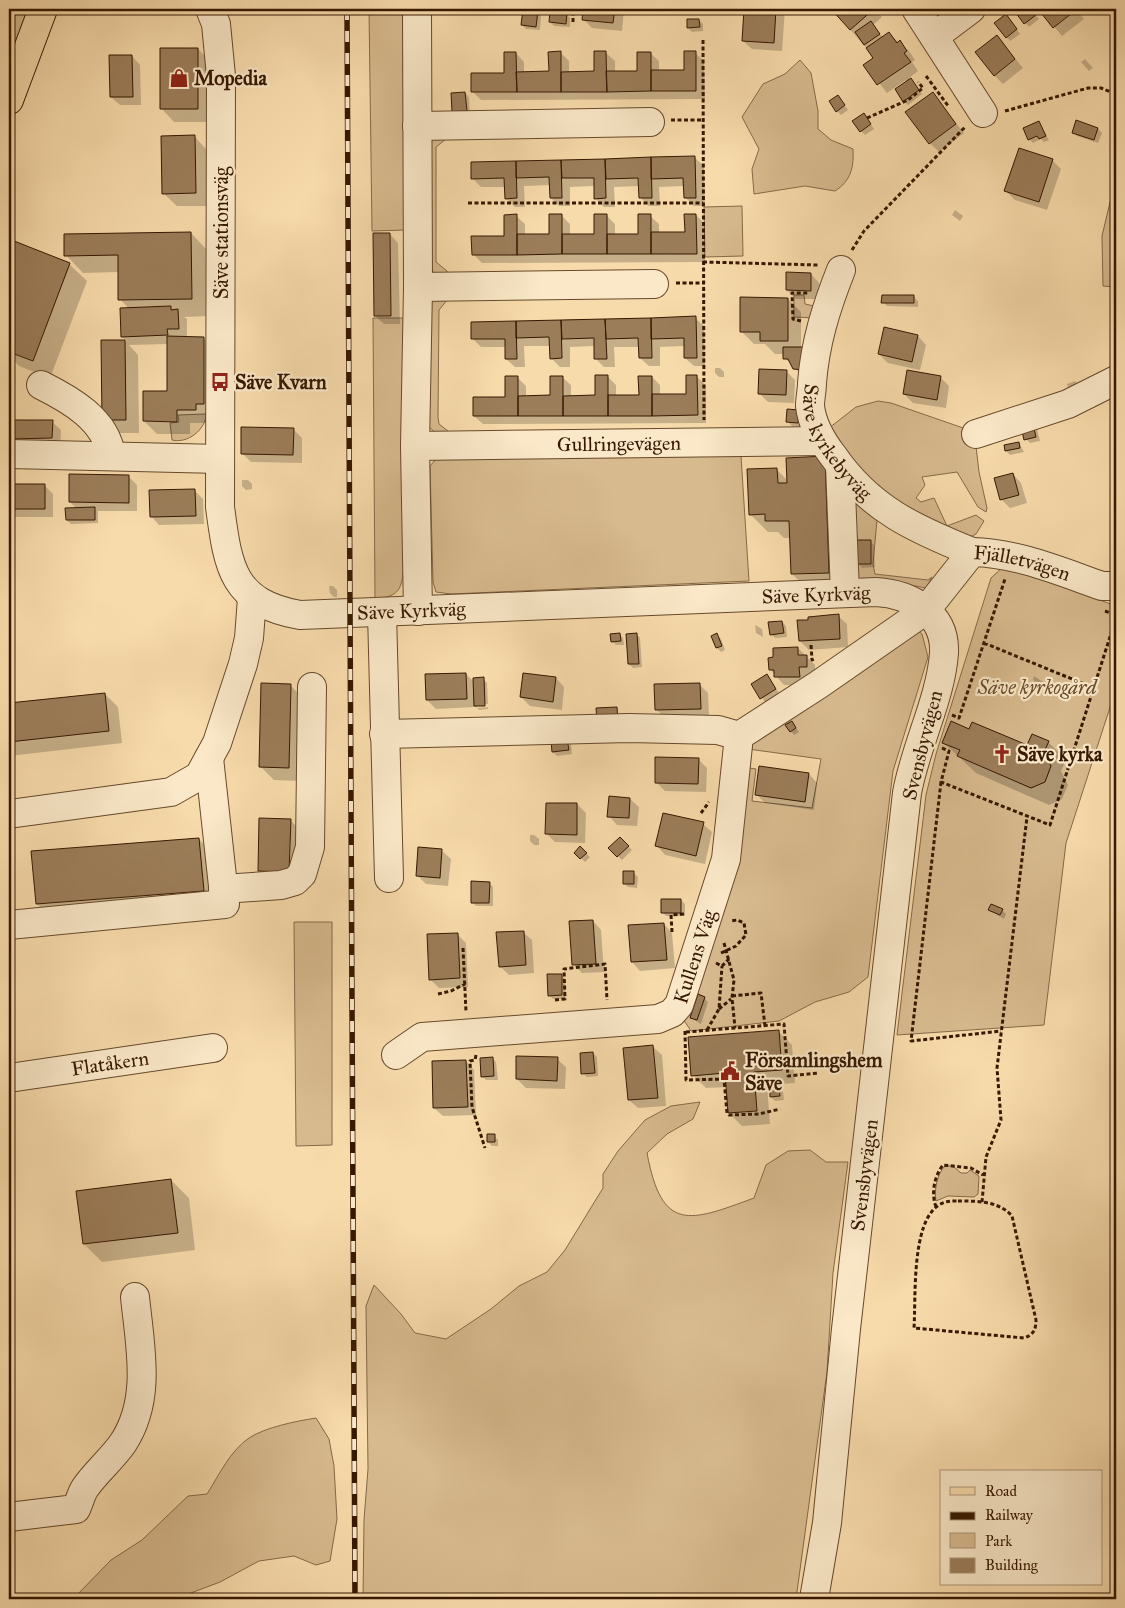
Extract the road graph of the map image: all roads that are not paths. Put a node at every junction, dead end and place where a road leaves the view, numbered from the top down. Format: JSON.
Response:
{"nodes":[{"id":1,"x":43,"y":9,"type":"edge"},
{"id":2,"x":210,"y":9,"type":"edge"},
{"id":3,"x":417,"y":9,"type":"edge"},
{"id":4,"x":916,"y":9,"type":"edge"},
{"id":5,"x":971,"y":9,"type":"edge"},
{"id":6,"x":935,"y":36,"type":"junction"},
{"id":7,"x":9,"y":100,"type":"edge"},
{"id":8,"x":983,"y":113,"type":"road end"},
{"id":9,"x":650,"y":122,"type":"road end"},
{"id":10,"x":417,"y":126,"type":"junction"},
{"id":11,"x":841,"y":268,"type":"road end"},
{"id":12,"x":654,"y":284,"type":"dead end"},
{"id":13,"x":418,"y":287,"type":"junction"},
{"id":14,"x":1116,"y":380,"type":"edge"},
{"id":15,"x":41,"y":385,"type":"dead end"},
{"id":16,"x":976,"y":434,"type":"dead end"},
{"id":17,"x":822,"y":441,"type":"junction"},
{"id":18,"x":415,"y":446,"type":"junction"},
{"id":19,"x":9,"y":454,"type":"edge"},
{"id":20,"x":111,"y":455,"type":"junction"},
{"id":21,"x":220,"y":459,"type":"junction"},
{"id":22,"x":840,"y":466,"type":"junction"},
{"id":23,"x":972,"y":552,"type":"junction"},
{"id":24,"x":1116,"y":586,"type":"edge"},
{"id":25,"x":845,"y":593,"type":"junction"},
{"id":26,"x":252,"y":598,"type":"junction"},
{"id":27,"x":926,"y":610,"type":"junction"},
{"id":28,"x":418,"y":611,"type":"junction"},
{"id":29,"x":382,"y":613,"type":"junction"},
{"id":30,"x":312,"y":687,"type":"dead end"},
{"id":31,"x":384,"y":734,"type":"junction"},
{"id":32,"x":739,"y":736,"type":"junction"},
{"id":33,"x":209,"y":758,"type":"junction"},
{"id":34,"x":9,"y":814,"type":"edge"},
{"id":35,"x":389,"y":878,"type":"dead end"},
{"id":36,"x":223,"y":888,"type":"junction"},
{"id":37,"x":9,"y":925,"type":"edge"},
{"id":38,"x":213,"y":1048,"type":"dead end"},
{"id":39,"x":396,"y":1055,"type":"dead end"},
{"id":40,"x":9,"y":1078,"type":"edge"},
{"id":41,"x":135,"y":1297,"type":"dead end"},
{"id":42,"x":9,"y":1517,"type":"edge"},
{"id":43,"x":814,"y":1599,"type":"edge"}],
"edges":[{"from":1,"to":7,"type":"main road"},
{"from":2,"to":21,"type":"street","name":"Säve stationsväg"},
{"from":3,"to":10,"type":"street"},
{"from":4,"to":6,"type":"street"},
{"from":5,"to":6,"type":"street"},
{"from":6,"to":8,"type":"street"},
{"from":9,"to":10,"type":"street"},
{"from":10,"to":13,"type":"street"},
{"from":11,"to":17,"type":"street","name":"Säve kyrkebyväg"},
{"from":12,"to":13,"type":"street"},
{"from":13,"to":18,"type":"street"},
{"from":14,"to":16,"type":"street"},
{"from":15,"to":20,"type":"street"},
{"from":17,"to":18,"type":"street","name":"Gullringevägen"},
{"from":17,"to":22,"type":"street","name":"Säve kyrkebyväg"},
{"from":18,"to":28,"type":"street"},
{"from":19,"to":20,"type":"street"},
{"from":20,"to":21,"type":"street"},
{"from":21,"to":26,"type":"street","name":"Säve Kyrkväg"},
{"from":22,"to":23,"type":"street","name":"Säve kyrkebyväg"},
{"from":22,"to":25,"type":"street"},
{"from":23,"to":24,"type":"street","name":"Fjälletvägen"},
{"from":23,"to":27,"type":"street","name":"Fjälletvägen"},
{"from":25,"to":27,"type":"street","name":"Säve Kyrkväg"},
{"from":25,"to":28,"type":"street","name":"Säve Kyrkväg"},
{"from":26,"to":29,"type":"street","name":"Säve Kyrkväg"},
{"from":26,"to":33,"type":"street"},
{"from":27,"to":32,"type":"street"},
{"from":27,"to":43,"type":"street","name":"Svensbyvägen"},
{"from":28,"to":29,"type":"street","name":"Säve Kyrkväg"},
{"from":29,"to":31,"type":"street"},
{"from":30,"to":36,"type":"street"},
{"from":31,"to":32,"type":"street"},
{"from":31,"to":35,"type":"street"},
{"from":32,"to":39,"type":"street","name":"Kullens Väg"},
{"from":33,"to":34,"type":"street"},
{"from":33,"to":36,"type":"street"},
{"from":36,"to":37,"type":"street"},
{"from":38,"to":40,"type":"street","name":"Flatåkern"},
{"from":41,"to":42,"type":"street"}]}
